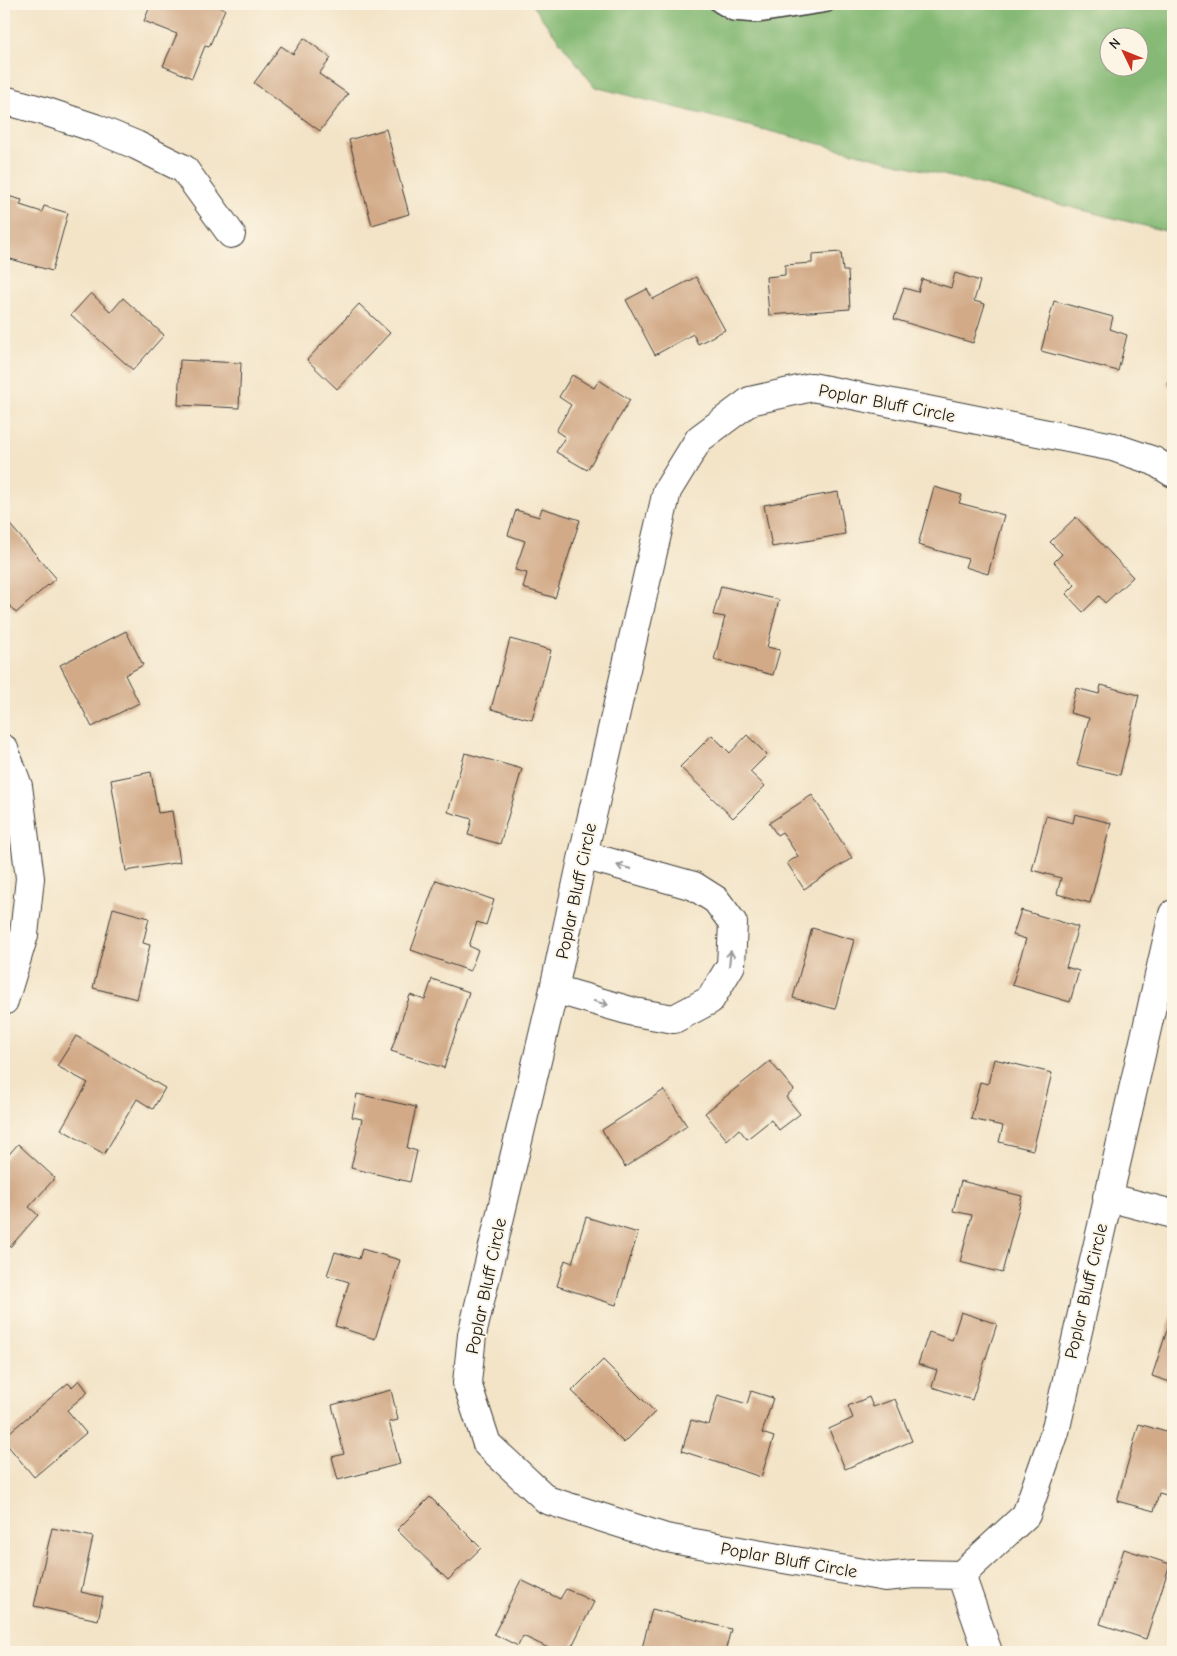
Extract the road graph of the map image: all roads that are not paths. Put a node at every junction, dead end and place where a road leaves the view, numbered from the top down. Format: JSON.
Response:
{"nodes":[{"id":1,"x":718,"y":4,"type":"edge"},
{"id":2,"x":827,"y":4,"type":"edge"},
{"id":3,"x":4,"y":100,"type":"edge"},
{"id":4,"x":231,"y":234,"type":"dead end"},
{"id":5,"x":1173,"y":473,"type":"edge"},
{"id":6,"x":4,"y":749,"type":"edge"},
{"id":7,"x":583,"y":856,"type":"junction"},
{"id":8,"x":1173,"y":914,"type":"edge"},
{"id":9,"x":554,"y":989,"type":"junction"},
{"id":10,"x":4,"y":1001,"type":"edge"},
{"id":11,"x":1107,"y":1197,"type":"junction"},
{"id":12,"x":1173,"y":1214,"type":"edge"},
{"id":13,"x":961,"y":1575,"type":"junction"},
{"id":14,"x":988,"y":1652,"type":"edge"}],
"edges":[{"from":1,"to":2,"type":"lane"},
{"from":3,"to":4,"type":"street"},
{"from":5,"to":7,"type":"street","name":"Poplar Bluff Circle"},
{"from":6,"to":10,"type":"street"},
{"from":7,"to":9,"type":"street","name":"Poplar Bluff Circle"},
{"from":9,"to":7,"type":"street","one_way":true},
{"from":8,"to":11,"type":"street","name":"Poplar Bluff Circle"},
{"from":9,"to":13,"type":"street","name":"Poplar Bluff Circle"},
{"from":11,"to":12,"type":"street"},
{"from":11,"to":13,"type":"street","name":"Poplar Bluff Circle"},
{"from":13,"to":14,"type":"street"}]}
